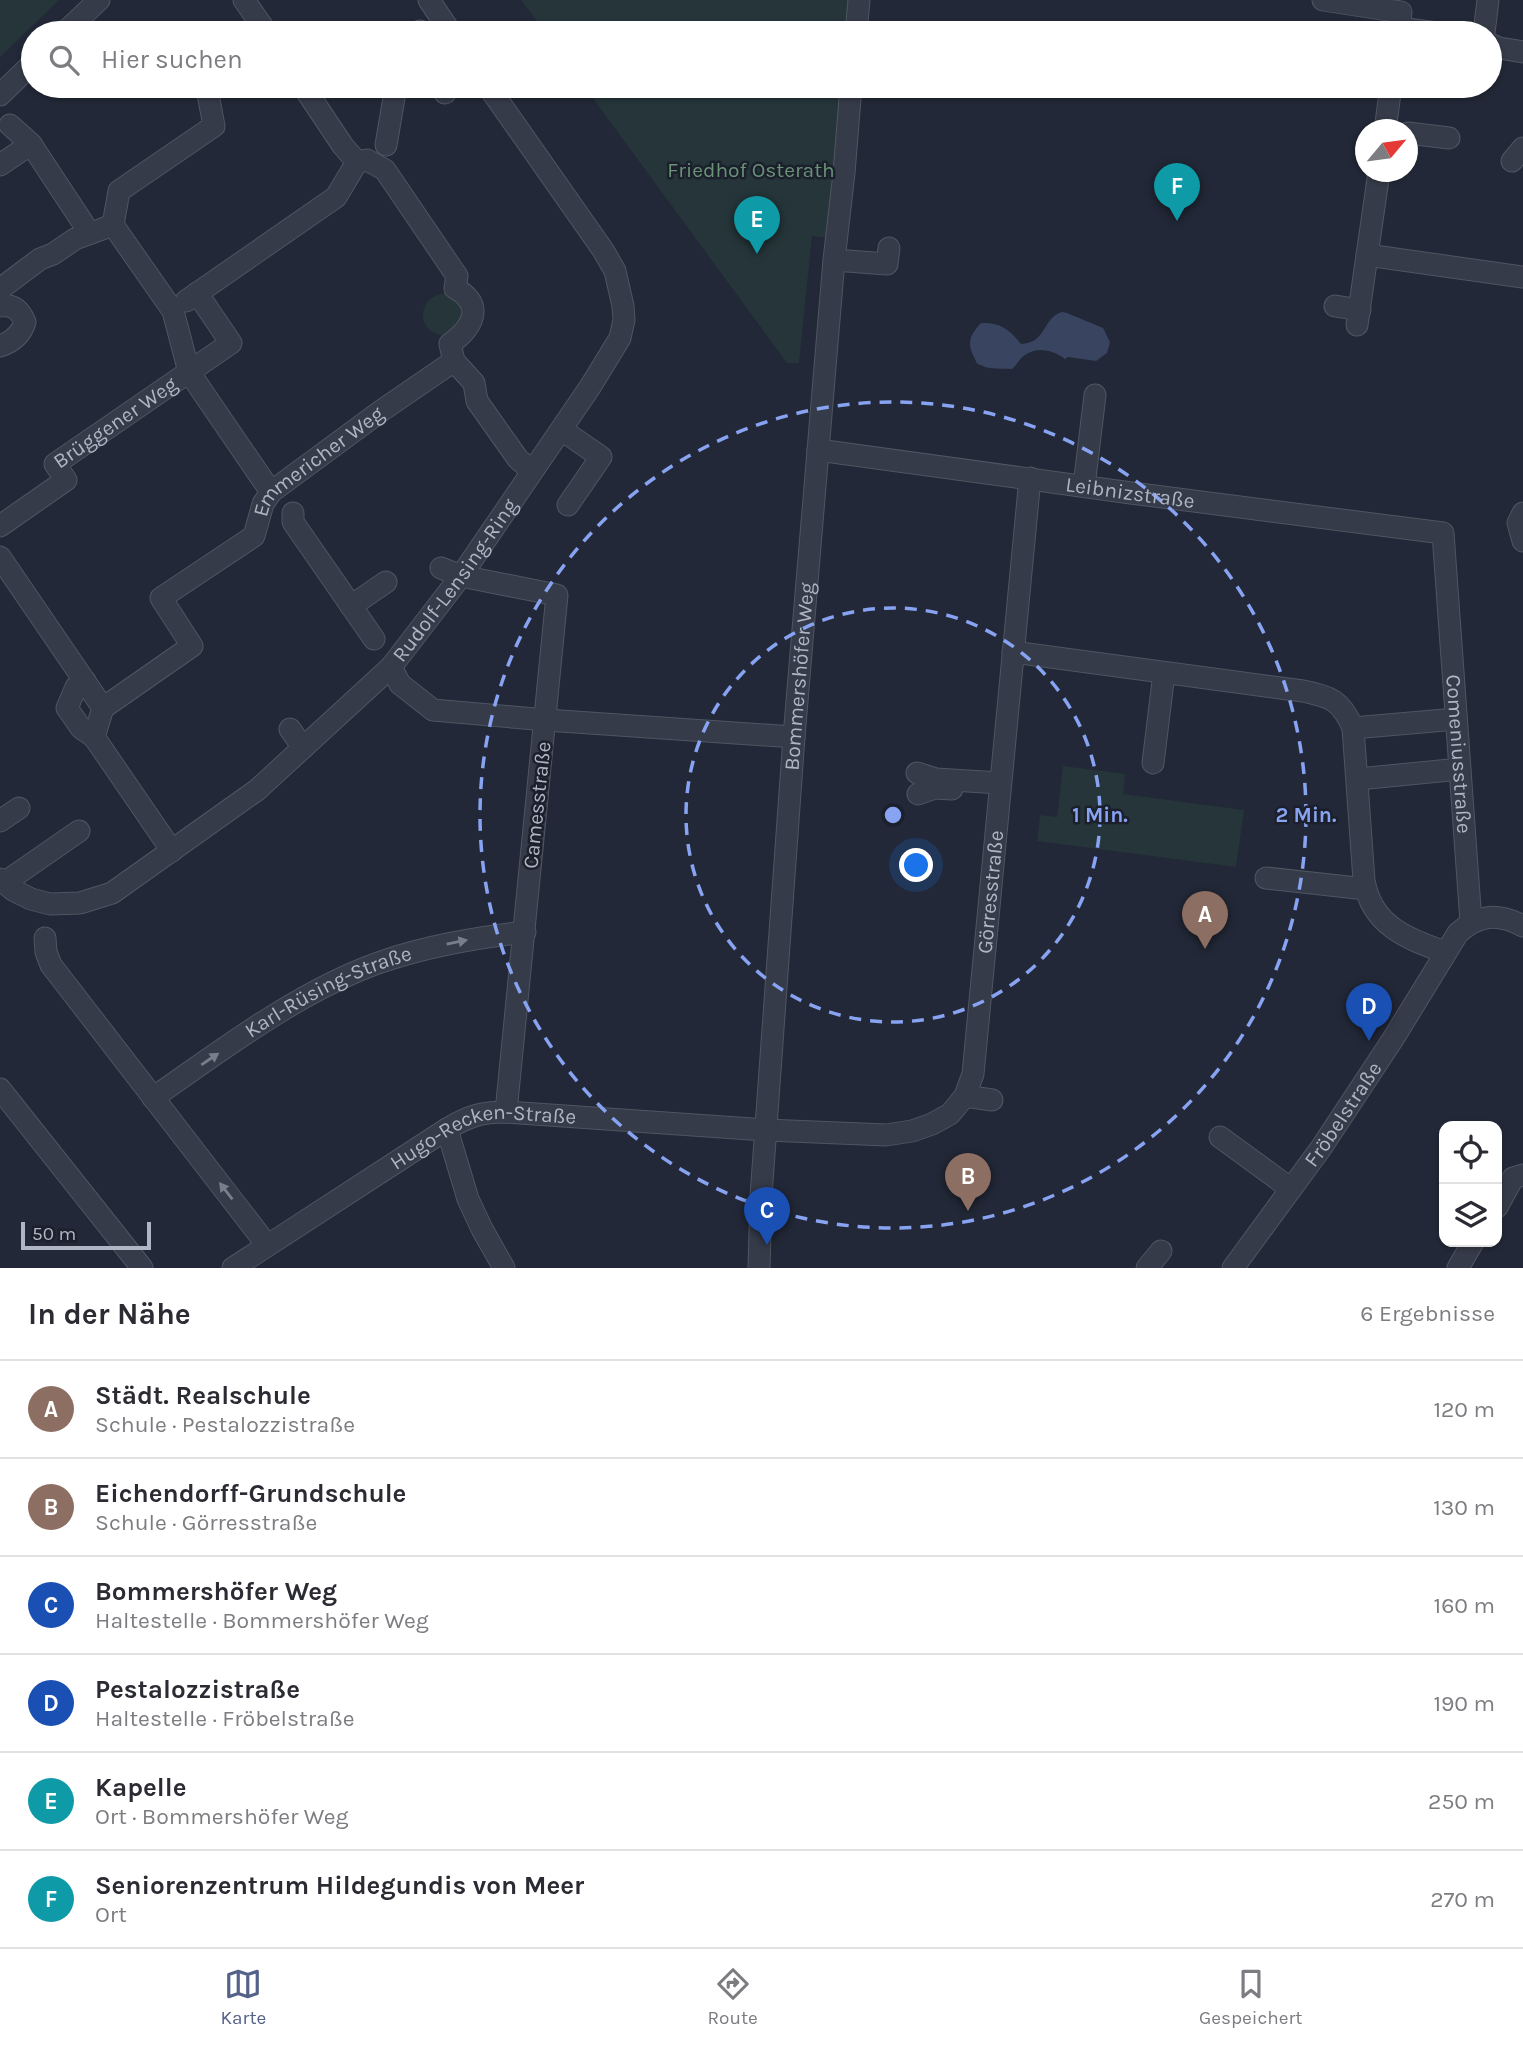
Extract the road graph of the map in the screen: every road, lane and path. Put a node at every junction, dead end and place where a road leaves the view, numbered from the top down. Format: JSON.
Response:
{"nodes":[{"id":1,"x":99,"y":0,"type":"edge"},
{"id":2,"x":244,"y":0,"type":"edge"},
{"id":3,"x":429,"y":0,"type":"edge"},
{"id":4,"x":859,"y":0,"type":"edge"},
{"id":5,"x":1323,"y":0,"type":"edge"},
{"id":6,"x":1488,"y":0,"type":"edge"},
{"id":7,"x":77,"y":21,"type":"edge"},
{"id":8,"x":259,"y":21,"type":"edge"},
{"id":9,"x":444,"y":21,"type":"edge"},
{"id":10,"x":857,"y":21,"type":"edge"},
{"id":11,"x":1400,"y":21,"type":"edge"},
{"id":12,"x":1485,"y":21,"type":"edge"},
{"id":13,"x":1502,"y":48,"type":"edge"},
{"id":14,"x":1523,"y":51,"type":"edge"},
{"id":15,"x":21,"y":74,"type":"edge"},
{"id":16,"x":0,"y":94,"type":"edge"},
{"id":17,"x":209,"y":98,"type":"edge"},
{"id":18,"x":311,"y":98,"type":"edge"},
{"id":19,"x":394,"y":98,"type":"edge"},
{"id":20,"x":496,"y":98,"type":"edge"},
{"id":21,"x":850,"y":98,"type":"edge"},
{"id":22,"x":1389,"y":98,"type":"edge"},
{"id":23,"x":1386,"y":119,"type":"edge"},
{"id":24,"x":10,"y":125,"type":"dead end"},
{"id":25,"x":1418,"y":134,"type":"edge"},
{"id":26,"x":1449,"y":138,"type":"dead end"},
{"id":27,"x":31,"y":144,"type":"junction"},
{"id":28,"x":386,"y":145,"type":"dead end"},
{"id":29,"x":357,"y":162,"type":"junction"},
{"id":30,"x":0,"y":165,"type":"edge"},
{"id":31,"x":1378,"y":182,"type":"edge"},
{"id":32,"x":97,"y":225,"type":"junction"},
{"id":33,"x":889,"y":248,"type":"dead end"},
{"id":34,"x":1367,"y":255,"type":"junction"},
{"id":35,"x":834,"y":260,"type":"junction"},
{"id":36,"x":1523,"y":277,"type":"edge"},
{"id":37,"x":0,"y":289,"type":"edge"},
{"id":38,"x":198,"y":293,"type":"junction"},
{"id":39,"x":0,"y":306,"type":"edge"},
{"id":40,"x":1335,"y":306,"type":"dead end"},
{"id":41,"x":173,"y":311,"type":"junction"},
{"id":42,"x":0,"y":346,"type":"edge"},
{"id":43,"x":454,"y":361,"type":"junction"},
{"id":44,"x":189,"y":372,"type":"junction"},
{"id":45,"x":1095,"y":395,"type":"dead end"},
{"id":46,"x":562,"y":430,"type":"junction"},
{"id":47,"x":818,"y":450,"type":"junction"},
{"id":48,"x":532,"y":471,"type":"junction"},
{"id":49,"x":1030,"y":478,"type":"junction"},
{"id":50,"x":1084,"y":486,"type":"junction"},
{"id":51,"x":271,"y":492,"type":"junction"},
{"id":52,"x":568,"y":505,"type":"dead end"},
{"id":53,"x":293,"y":513,"type":"dead end"},
{"id":54,"x":1523,"y":513,"type":"edge"},
{"id":55,"x":0,"y":526,"type":"edge"},
{"id":56,"x":1443,"y":533,"type":"joint"},
{"id":57,"x":1523,"y":541,"type":"edge"},
{"id":58,"x":0,"y":557,"type":"edge"},
{"id":59,"x":441,"y":568,"type":"dead end"},
{"id":60,"x":461,"y":576,"type":"junction"},
{"id":61,"x":386,"y":582,"type":"dead end"},
{"id":62,"x":351,"y":606,"type":"junction"},
{"id":63,"x":374,"y":639,"type":"dead end"},
{"id":64,"x":1013,"y":652,"type":"junction"},
{"id":65,"x":391,"y":667,"type":"junction"},
{"id":66,"x":1164,"y":673,"type":"junction"},
{"id":67,"x":85,"y":681,"type":"junction"},
{"id":68,"x":103,"y":708,"type":"junction"},
{"id":69,"x":1456,"y":719,"type":"junction"},
{"id":70,"x":545,"y":720,"type":"junction"},
{"id":71,"x":1353,"y":728,"type":"junction"},
{"id":72,"x":290,"y":729,"type":"dead end"},
{"id":73,"x":94,"y":737,"type":"junction"},
{"id":74,"x":794,"y":737,"type":"junction"},
{"id":75,"x":303,"y":748,"type":"junction"},
{"id":76,"x":1153,"y":763,"type":"dead end"},
{"id":77,"x":1460,"y":769,"type":"junction"},
{"id":78,"x":917,"y":772,"type":"dead end"},
{"id":79,"x":1358,"y":779,"type":"junction"},
{"id":80,"x":1000,"y":788,"type":"junction"},
{"id":81,"x":918,"y":794,"type":"dead end"},
{"id":82,"x":19,"y":808,"type":"dead end"},
{"id":83,"x":0,"y":821,"type":"edge"},
{"id":84,"x":79,"y":831,"type":"dead end"},
{"id":85,"x":172,"y":850,"type":"junction"},
{"id":86,"x":1266,"y":878,"type":"dead end"},
{"id":87,"x":2,"y":881,"type":"edge"},
{"id":88,"x":1366,"y":888,"type":"junction"},
{"id":89,"x":1471,"y":922,"type":"junction"},
{"id":90,"x":1523,"y":926,"type":"edge"},
{"id":91,"x":525,"y":932,"type":"junction"},
{"id":92,"x":45,"y":938,"type":"dead end"},
{"id":93,"x":1445,"y":952,"type":"junction"},
{"id":94,"x":0,"y":1089,"type":"edge"},
{"id":95,"x":965,"y":1096,"type":"junction"},
{"id":96,"x":153,"y":1098,"type":"junction"},
{"id":97,"x":992,"y":1100,"type":"dead end"},
{"id":98,"x":506,"y":1112,"type":"junction"},
{"id":99,"x":447,"y":1129,"type":"junction"},
{"id":100,"x":766,"y":1130,"type":"junction"},
{"id":101,"x":1220,"y":1137,"type":"dead end"},
{"id":102,"x":1523,"y":1175,"type":"edge"},
{"id":103,"x":1292,"y":1189,"type":"junction"},
{"id":104,"x":1502,"y":1198,"type":"edge"},
{"id":105,"x":267,"y":1245,"type":"junction"},
{"id":106,"x":1470,"y":1247,"type":"edge"},
{"id":107,"x":142,"y":1268,"type":"edge"},
{"id":108,"x":233,"y":1268,"type":"edge"},
{"id":109,"x":504,"y":1268,"type":"edge"},
{"id":110,"x":759,"y":1268,"type":"edge"},
{"id":111,"x":1233,"y":1268,"type":"edge"},
{"id":112,"x":1458,"y":1268,"type":"edge"}],
"edges":[{"from":1,"to":7,"type":"street"},
{"from":2,"to":8,"type":"street"},
{"from":3,"to":9,"type":"street"},
{"from":4,"to":10,"type":"street"},
{"from":5,"to":11,"type":"street"},
{"from":6,"to":12,"type":"street"},
{"from":13,"to":14,"type":"street"},
{"from":15,"to":16,"type":"street"},
{"from":17,"to":32,"type":"street"},
{"from":18,"to":29,"type":"street"},
{"from":19,"to":28,"type":"street"},
{"from":20,"to":46,"type":"street","name":"Rudolf-Lensing-Ring"},
{"from":21,"to":35,"type":"street","name":"Bommershöfer Weg"},
{"from":22,"to":23,"type":"street"},
{"from":24,"to":27,"type":"street"},
{"from":25,"to":26,"type":"street"},
{"from":27,"to":30,"type":"street"},
{"from":27,"to":32,"type":"street"},
{"from":29,"to":38,"type":"street"},
{"from":29,"to":43,"type":"street"},
{"from":31,"to":34,"type":"street"},
{"from":32,"to":37,"type":"street"},
{"from":32,"to":41,"type":"street"},
{"from":33,"to":35,"type":"street"},
{"from":34,"to":36,"type":"street"},
{"from":34,"to":40,"type":"street"},
{"from":35,"to":47,"type":"street","name":"Bommershöfer Weg"},
{"from":38,"to":41,"type":"street"},
{"from":38,"to":44,"type":"street"},
{"from":39,"to":42,"type":"street"},
{"from":41,"to":44,"type":"street"},
{"from":43,"to":48,"type":"street"},
{"from":43,"to":51,"type":"street","name":"Emmericher Weg"},
{"from":44,"to":51,"type":"street"},
{"from":44,"to":55,"type":"street","name":"Brüggener Weg"},
{"from":45,"to":50,"type":"street"},
{"from":46,"to":48,"type":"street","name":"Rudolf-Lensing-Ring"},
{"from":46,"to":52,"type":"street"},
{"from":47,"to":49,"type":"street","name":"Leibnizstraße"},
{"from":47,"to":74,"type":"street","name":"Bommershöfer Weg"},
{"from":48,"to":60,"type":"street","name":"Rudolf-Lensing-Ring"},
{"from":49,"to":50,"type":"street","name":"Leibnizstraße"},
{"from":49,"to":64,"type":"street","name":"Görresstraße"},
{"from":50,"to":56,"type":"street","name":"Leibnizstraße"},
{"from":51,"to":68,"type":"street","name":"Emmericher Weg"},
{"from":53,"to":62,"type":"street"},
{"from":54,"to":57,"type":"street"},
{"from":56,"to":69,"type":"street","name":"Comeniusstraße"},
{"from":58,"to":67,"type":"street"},
{"from":59,"to":60,"type":"street"},
{"from":60,"to":65,"type":"street","name":"Rudolf-Lensing-Ring"},
{"from":60,"to":70,"type":"street","name":"Camesstraße"},
{"from":61,"to":62,"type":"street"},
{"from":62,"to":63,"type":"street"},
{"from":64,"to":66,"type":"street"},
{"from":64,"to":80,"type":"street","name":"Görresstraße"},
{"from":65,"to":70,"type":"street"},
{"from":65,"to":75,"type":"street","name":"Rudolf-Lensing-Ring"},
{"from":66,"to":71,"type":"street"},
{"from":66,"to":76,"type":"street"},
{"from":67,"to":68,"type":"street"},
{"from":67,"to":73,"type":"street"},
{"from":68,"to":73,"type":"street"},
{"from":69,"to":71,"type":"street"},
{"from":69,"to":77,"type":"street","name":"Comeniusstraße"},
{"from":70,"to":74,"type":"street"},
{"from":70,"to":91,"type":"street","name":"Camesstraße"},
{"from":71,"to":79,"type":"street"},
{"from":72,"to":75,"type":"street"},
{"from":73,"to":85,"type":"street"},
{"from":74,"to":100,"type":"street","name":"Bommershöfer Weg"},
{"from":75,"to":85,"type":"street","name":"Rudolf-Lensing-Ring"},
{"from":77,"to":79,"type":"street"},
{"from":77,"to":89,"type":"street","name":"Comeniusstraße"},
{"from":78,"to":80,"type":"street"},
{"from":79,"to":88,"type":"street"},
{"from":80,"to":81,"type":"street"},
{"from":80,"to":95,"type":"street","name":"Görresstraße"},
{"from":82,"to":83,"type":"street"},
{"from":84,"to":87,"type":"street"},
{"from":85,"to":87,"type":"street","name":"Rudolf-Lensing-Ring"},
{"from":86,"to":88,"type":"street"},
{"from":88,"to":93,"type":"street"},
{"from":89,"to":90,"type":"street"},
{"from":89,"to":93,"type":"street","name":"Fröbelstraße"},
{"from":96,"to":91,"type":"street","name":"Karl-Rüsing-Straße","one_way":true},
{"from":91,"to":98,"type":"street","name":"Camesstraße"},
{"from":92,"to":96,"type":"street"},
{"from":93,"to":103,"type":"street","name":"Fröbelstraße"},
{"from":94,"to":107,"type":"street"},
{"from":95,"to":97,"type":"street"},
{"from":95,"to":100,"type":"street"},
{"from":105,"to":96,"type":"street","one_way":true},
{"from":98,"to":99,"type":"street","name":"Hugo-Recken-Straße"},
{"from":98,"to":100,"type":"street","name":"Hugo-Recken-Straße"},
{"from":99,"to":105,"type":"street","name":"Hugo-Recken-Straße"},
{"from":99,"to":109,"type":"street"},
{"from":100,"to":110,"type":"street","name":"Bommershöfer Weg"},
{"from":101,"to":103,"type":"street"},
{"from":102,"to":104,"type":"street"},
{"from":103,"to":111,"type":"street","name":"Fröbelstraße"},
{"from":105,"to":108,"type":"street","name":"Hugo-Recken-Straße"},
{"from":106,"to":112,"type":"street"}]}
